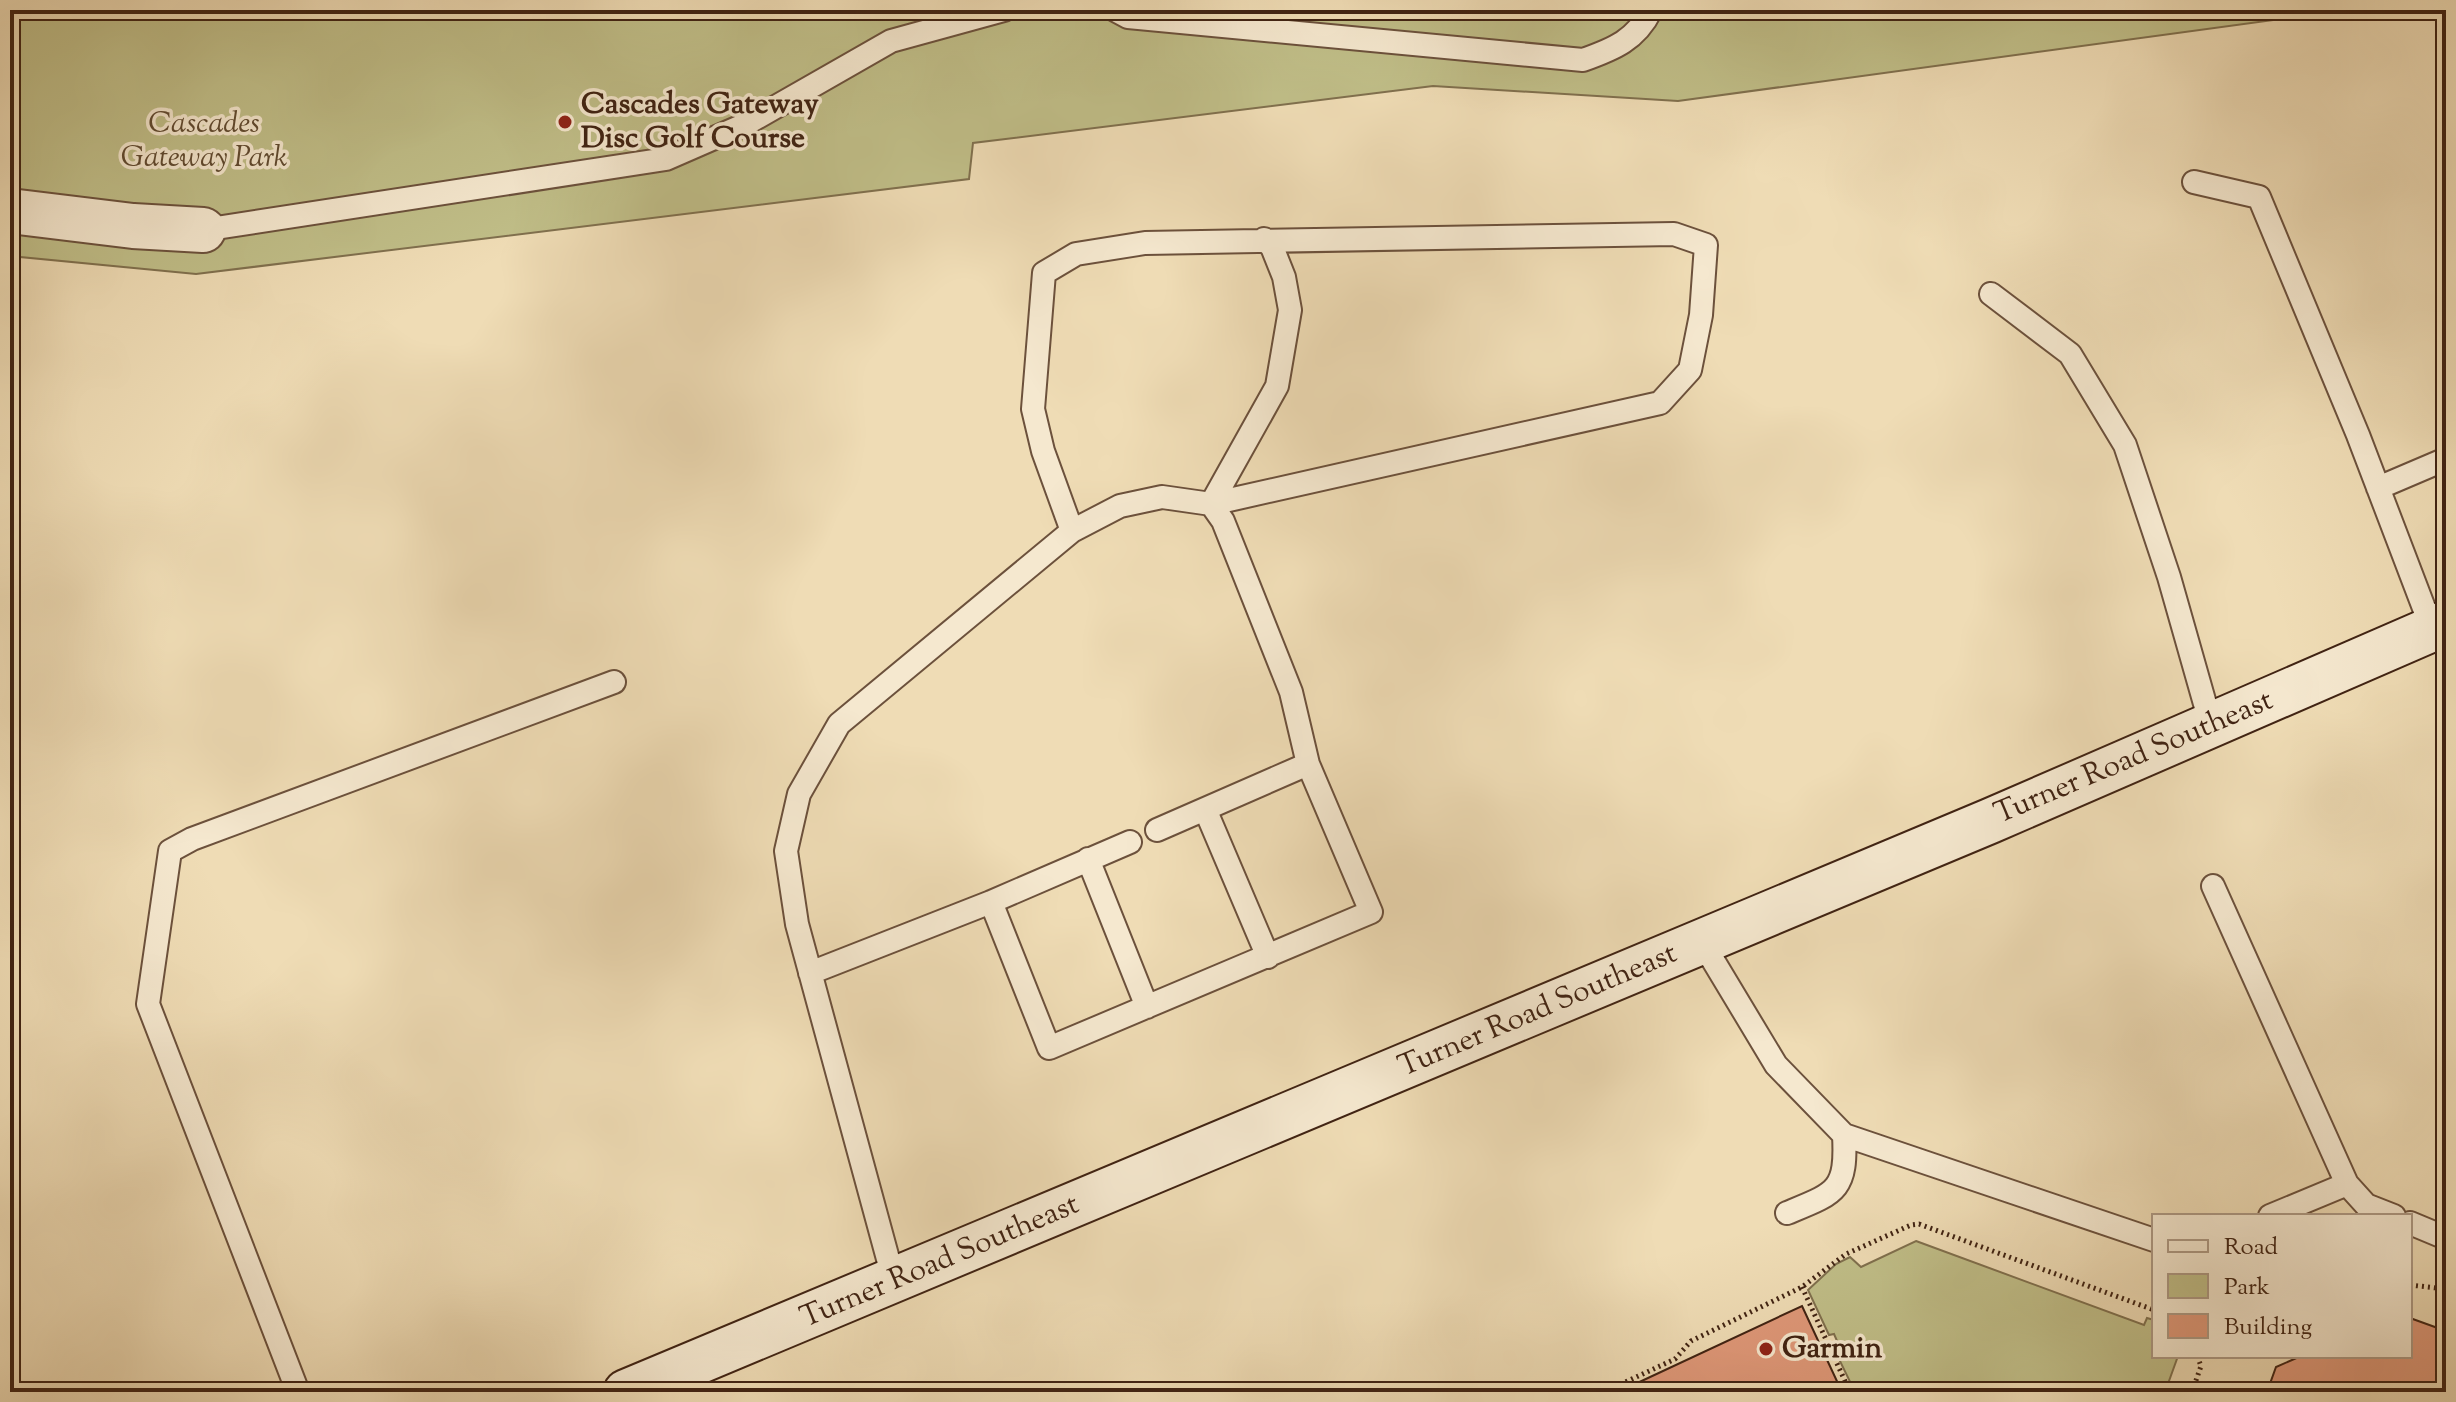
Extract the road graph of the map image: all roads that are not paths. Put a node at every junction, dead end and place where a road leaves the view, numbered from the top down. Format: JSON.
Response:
{"nodes":[{"id":1,"x":1004,"y":10,"type":"edge"},
{"id":2,"x":1115,"y":10,"type":"edge"},
{"id":3,"x":1651,"y":10,"type":"edge"},
{"id":4,"x":2194,"y":182,"type":"dead end"},
{"id":5,"x":10,"y":211,"type":"edge"},
{"id":6,"x":203,"y":230,"type":"joint"},
{"id":7,"x":1264,"y":239,"type":"junction"},
{"id":8,"x":1991,"y":294,"type":"dead end"},
{"id":9,"x":2446,"y":459,"type":"edge"},
{"id":10,"x":2378,"y":488,"type":"junction"},
{"id":11,"x":1211,"y":504,"type":"junction"},
{"id":12,"x":1072,"y":531,"type":"junction"},
{"id":13,"x":2439,"y":626,"type":"edge"},
{"id":14,"x":614,"y":682,"type":"dead end"},
{"id":15,"x":2211,"y":725,"type":"junction"},
{"id":16,"x":1308,"y":764,"type":"junction"},
{"id":17,"x":1205,"y":809,"type":"junction"},
{"id":18,"x":1157,"y":830,"type":"dead end"},
{"id":19,"x":1130,"y":842,"type":"dead end"},
{"id":20,"x":1088,"y":859,"type":"junction"},
{"id":21,"x":2213,"y":886,"type":"dead end"},
{"id":22,"x":991,"y":902,"type":"junction"},
{"id":23,"x":1702,"y":942,"type":"junction"},
{"id":24,"x":1268,"y":957,"type":"junction"},
{"id":25,"x":810,"y":973,"type":"junction"},
{"id":26,"x":1147,"y":1007,"type":"junction"},
{"id":27,"x":1844,"y":1135,"type":"junction"},
{"id":28,"x":2347,"y":1184,"type":"junction"},
{"id":29,"x":1787,"y":1213,"type":"dead end"},
{"id":30,"x":2275,"y":1214,"type":"edge"},
{"id":31,"x":2389,"y":1214,"type":"edge"},
{"id":32,"x":2412,"y":1224,"type":"edge"},
{"id":33,"x":2446,"y":1238,"type":"edge"},
{"id":34,"x":2152,"y":1239,"type":"edge"},
{"id":35,"x":894,"y":1281,"type":"junction"},
{"id":36,"x":298,"y":1392,"type":"edge"},
{"id":37,"x":626,"y":1392,"type":"edge"}],
"edges":[{"from":1,"to":6,"type":"lane"},
{"from":2,"to":3,"type":"lane"},
{"from":4,"to":10,"type":"lane"},
{"from":5,"to":6,"type":"main road"},
{"from":7,"to":11,"type":"lane"},
{"from":7,"to":11,"type":"lane"},
{"from":7,"to":12,"type":"lane"},
{"from":8,"to":15,"type":"lane"},
{"from":9,"to":10,"type":"lane"},
{"from":10,"to":13,"type":"lane"},
{"from":11,"to":12,"type":"lane"},
{"from":11,"to":16,"type":"lane"},
{"from":12,"to":25,"type":"lane"},
{"from":13,"to":15,"type":"main road","name":"Turner Road Southeast"},
{"from":14,"to":36,"type":"lane"},
{"from":15,"to":23,"type":"main road","name":"Turner Road Southeast"},
{"from":16,"to":17,"type":"lane"},
{"from":16,"to":24,"type":"lane"},
{"from":17,"to":18,"type":"lane"},
{"from":17,"to":24,"type":"lane"},
{"from":19,"to":20,"type":"lane"},
{"from":20,"to":22,"type":"lane"},
{"from":20,"to":26,"type":"lane"},
{"from":21,"to":28,"type":"lane"},
{"from":22,"to":25,"type":"lane"},
{"from":22,"to":26,"type":"lane"},
{"from":23,"to":27,"type":"lane"},
{"from":23,"to":35,"type":"main road","name":"Turner Road Southeast"},
{"from":24,"to":26,"type":"lane"},
{"from":25,"to":35,"type":"lane"},
{"from":27,"to":29,"type":"lane"},
{"from":27,"to":34,"type":"lane"},
{"from":28,"to":30,"type":"lane"},
{"from":28,"to":31,"type":"lane"},
{"from":32,"to":33,"type":"lane"},
{"from":35,"to":37,"type":"main road","name":"Turner Road Southeast"}]}
